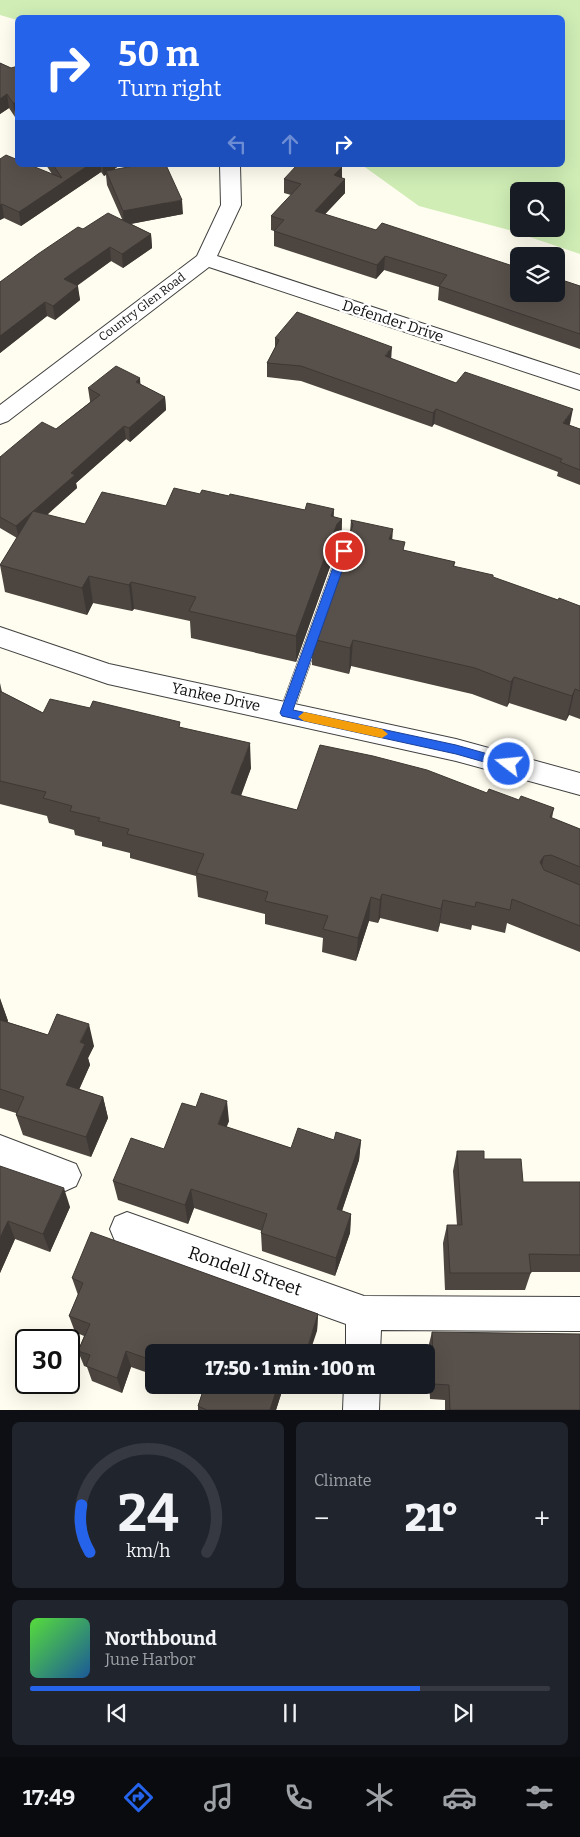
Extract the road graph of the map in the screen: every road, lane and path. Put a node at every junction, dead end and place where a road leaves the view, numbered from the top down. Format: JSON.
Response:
{"nodes":[{"id":1,"x":230,"y":167,"type":"edge"},
{"id":2,"x":206,"y":259,"type":"junction"},
{"id":3,"x":580,"y":384,"type":"edge"},
{"id":4,"x":0,"y":416,"type":"edge"},
{"id":5,"x":344,"y":551,"type":"edge"},
{"id":6,"x":0,"y":637,"type":"edge"},
{"id":7,"x":286,"y":713,"type":"junction"},
{"id":8,"x":580,"y":784,"type":"edge"},
{"id":9,"x":0,"y":1151,"type":"edge"},
{"id":10,"x":65,"y":1175,"type":"dead end"},
{"id":11,"x":127,"y":1229,"type":"dead end"},
{"id":12,"x":364,"y":1313,"type":"junction"},
{"id":13,"x":580,"y":1314,"type":"edge"},
{"id":14,"x":362,"y":1344,"type":"edge"},
{"id":15,"x":362,"y":1394,"type":"edge"},
{"id":16,"x":361,"y":1410,"type":"edge"}],
"edges":[{"from":1,"to":2,"type":"street","name":"Country Glen Road"},
{"from":2,"to":3,"type":"street","name":"Defender Drive"},
{"from":2,"to":4,"type":"street","name":"Country Glen Road"},
{"from":5,"to":7,"type":"lane"},
{"from":6,"to":7,"type":"street","name":"Yankee Drive"},
{"from":7,"to":8,"type":"street","name":"Yankee Drive"},
{"from":9,"to":10,"type":"street"},
{"from":11,"to":12,"type":"street","name":"Rondell Street"},
{"from":12,"to":13,"type":"street","name":"Rondell Street"},
{"from":12,"to":14,"type":"street"},
{"from":15,"to":16,"type":"street"}]}
